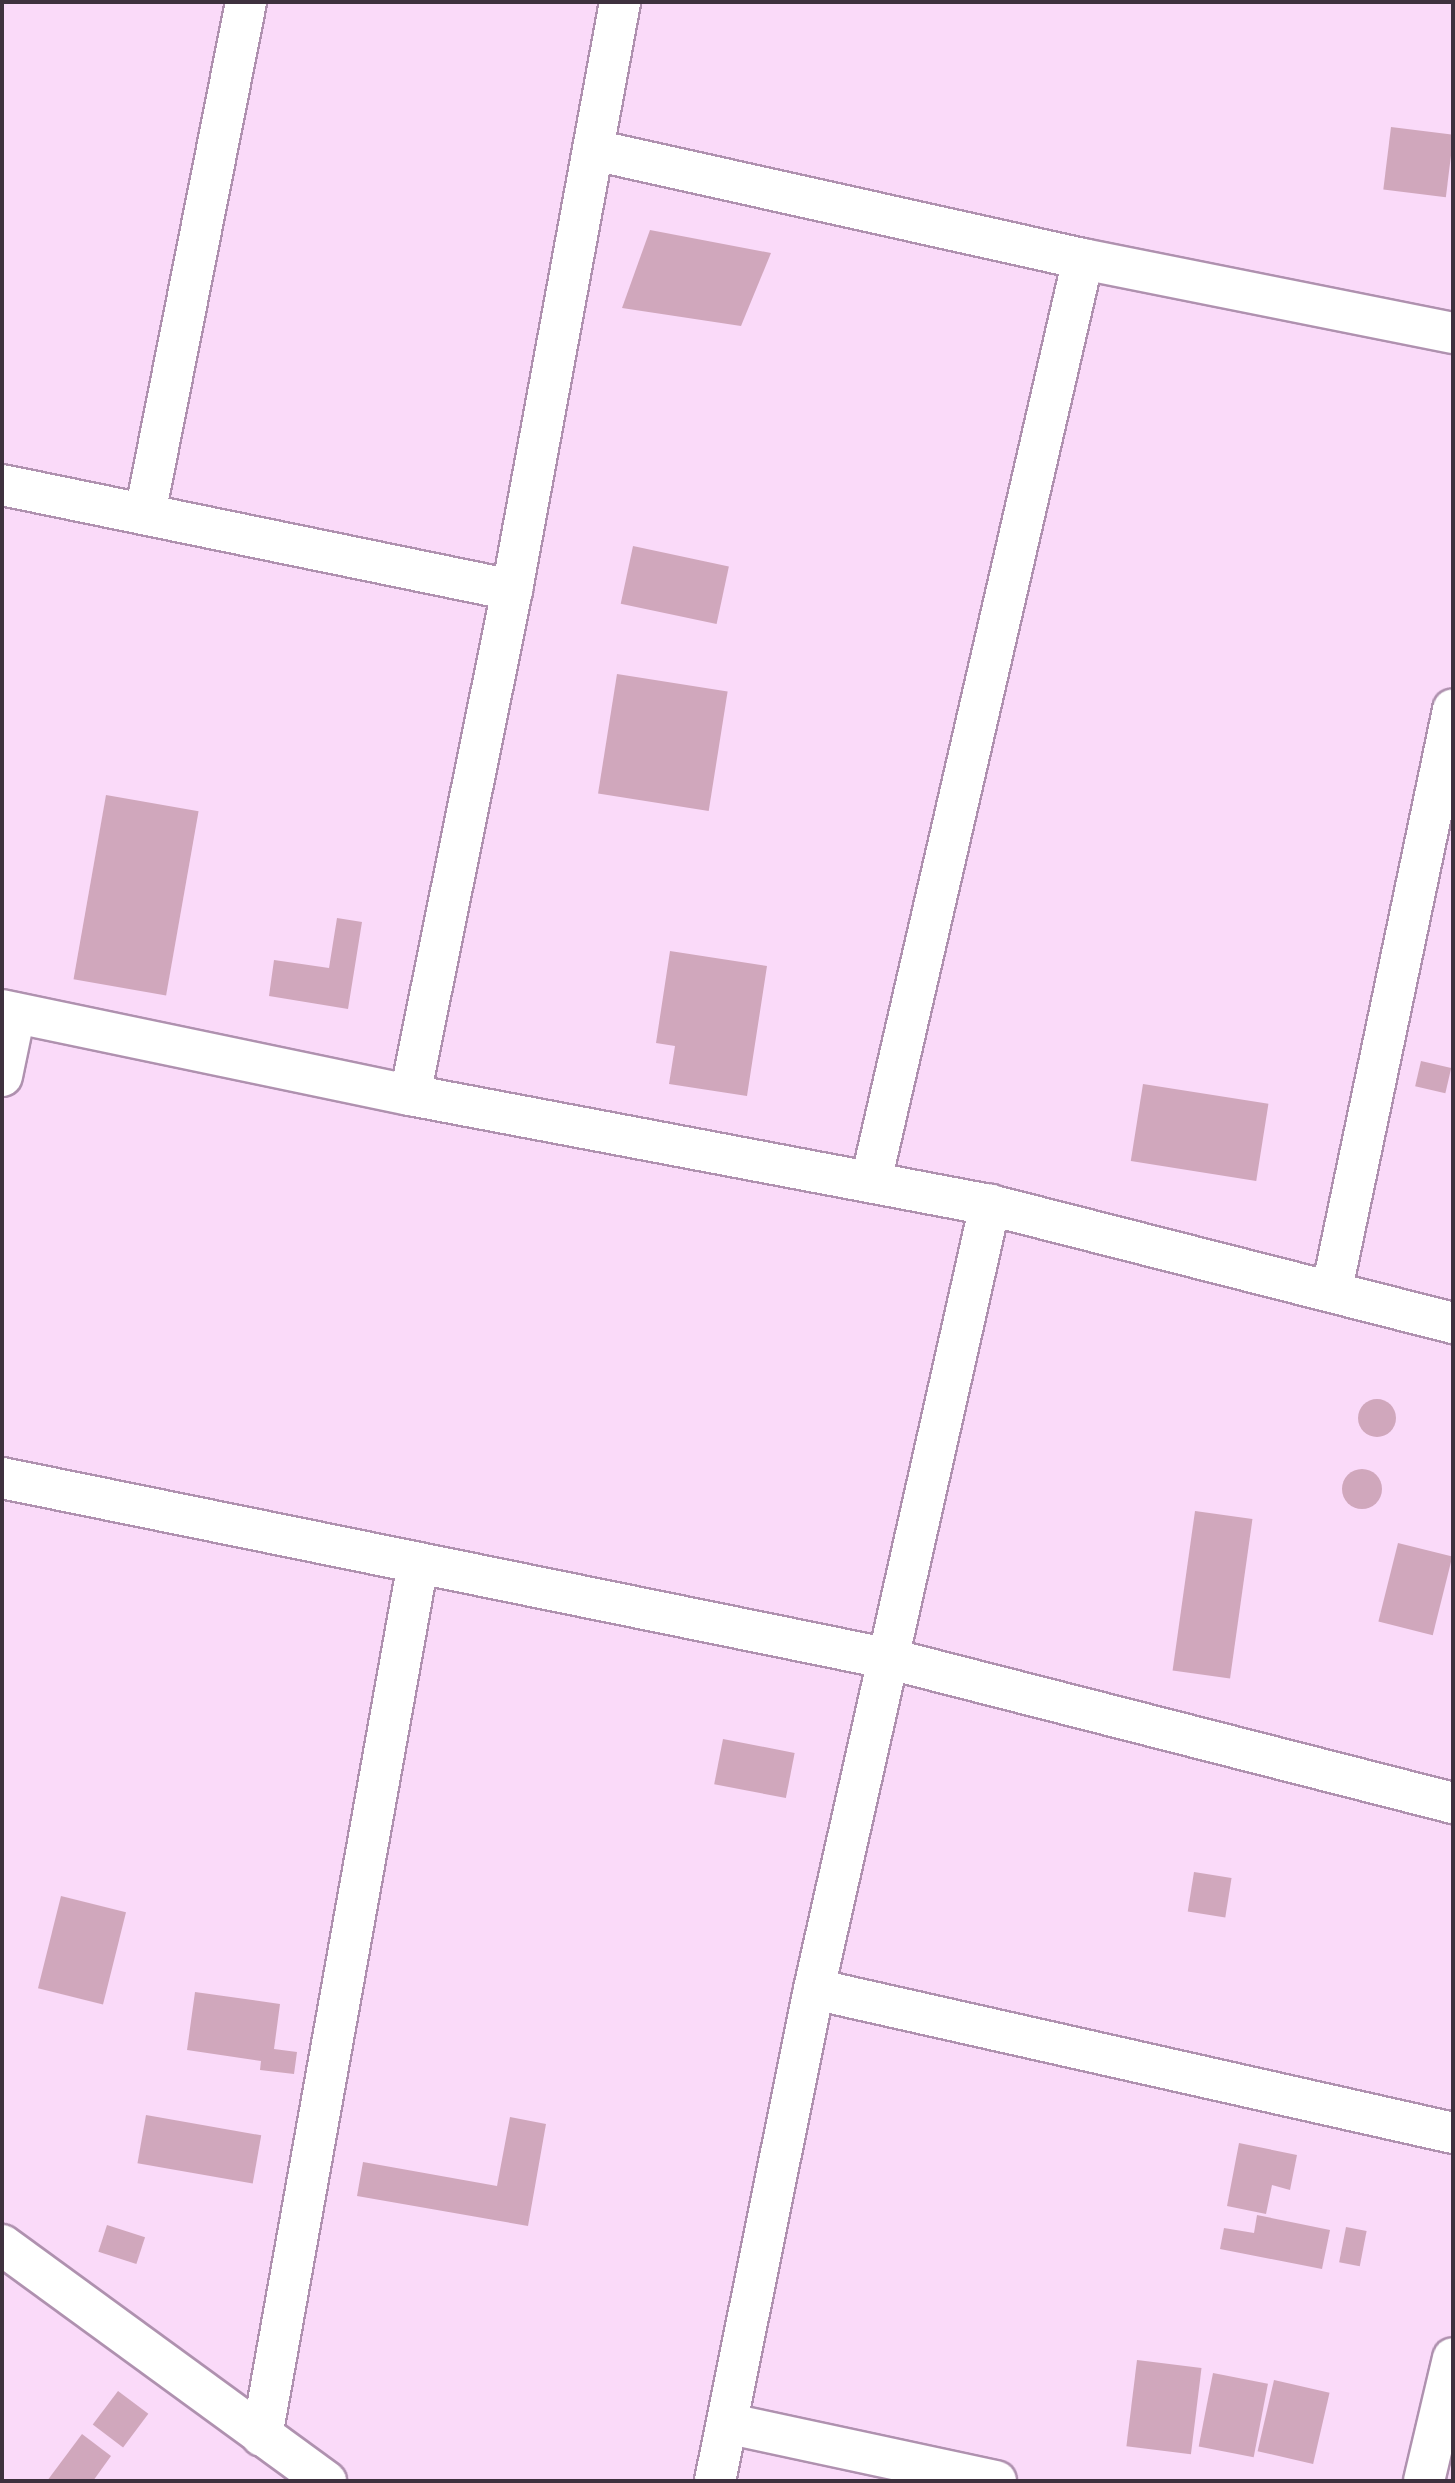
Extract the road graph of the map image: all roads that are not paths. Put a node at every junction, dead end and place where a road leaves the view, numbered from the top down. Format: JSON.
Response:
{"nodes":[{"id":1,"x":246,"y":2,"type":"edge"},
{"id":2,"x":620,"y":2,"type":"edge"},
{"id":3,"x":594,"y":150,"type":"junction"},
{"id":4,"x":1083,"y":259,"type":"junction"},
{"id":5,"x":1453,"y":333,"type":"edge"},
{"id":6,"x":2,"y":485,"type":"edge"},
{"id":7,"x":145,"y":514,"type":"junction"},
{"id":8,"x":512,"y":590,"type":"junction"},
{"id":9,"x":1453,"y":710,"type":"edge"},
{"id":10,"x":8,"y":1012,"type":"edge"},
{"id":11,"x":2,"y":1076,"type":"edge"},
{"id":12,"x":410,"y":1095,"type":"junction"},
{"id":13,"x":871,"y":1181,"type":"junction"},
{"id":14,"x":990,"y":1205,"type":"junction"},
{"id":15,"x":1332,"y":1289,"type":"junction"},
{"id":16,"x":1453,"y":1323,"type":"edge"},
{"id":17,"x":2,"y":1478,"type":"edge"},
{"id":18,"x":418,"y":1563,"type":"junction"},
{"id":19,"x":890,"y":1659,"type":"junction"},
{"id":20,"x":1453,"y":1803,"type":"edge"},
{"id":21,"x":814,"y":1989,"type":"junction"},
{"id":22,"x":1453,"y":2133,"type":"edge"},
{"id":23,"x":2,"y":2245,"type":"edge"},
{"id":24,"x":1453,"y":2358,"type":"edge"},
{"id":25,"x":730,"y":2424,"type":"junction"},
{"id":26,"x":262,"y":2436,"type":"junction"},
{"id":27,"x":326,"y":2481,"type":"edge"},
{"id":28,"x":715,"y":2481,"type":"edge"},
{"id":29,"x":996,"y":2481,"type":"edge"},
{"id":30,"x":1424,"y":2481,"type":"edge"}],
"edges":[{"from":1,"to":7,"type":"street"},
{"from":2,"to":3,"type":"street"},
{"from":3,"to":4,"type":"street"},
{"from":3,"to":8,"type":"street"},
{"from":4,"to":5,"type":"street"},
{"from":4,"to":13,"type":"street"},
{"from":6,"to":7,"type":"street"},
{"from":7,"to":8,"type":"street"},
{"from":8,"to":12,"type":"street"},
{"from":9,"to":15,"type":"street"},
{"from":10,"to":11,"type":"street"},
{"from":10,"to":12,"type":"street"},
{"from":12,"to":13,"type":"street"},
{"from":13,"to":14,"type":"street"},
{"from":14,"to":15,"type":"street"},
{"from":14,"to":19,"type":"street"},
{"from":15,"to":16,"type":"street"},
{"from":17,"to":18,"type":"street"},
{"from":18,"to":19,"type":"street"},
{"from":18,"to":26,"type":"street"},
{"from":19,"to":20,"type":"street"},
{"from":19,"to":21,"type":"street"},
{"from":21,"to":22,"type":"street"},
{"from":21,"to":25,"type":"street"},
{"from":23,"to":26,"type":"street"},
{"from":24,"to":30,"type":"street"},
{"from":25,"to":28,"type":"street"},
{"from":25,"to":29,"type":"street"},
{"from":26,"to":27,"type":"street"}]}
